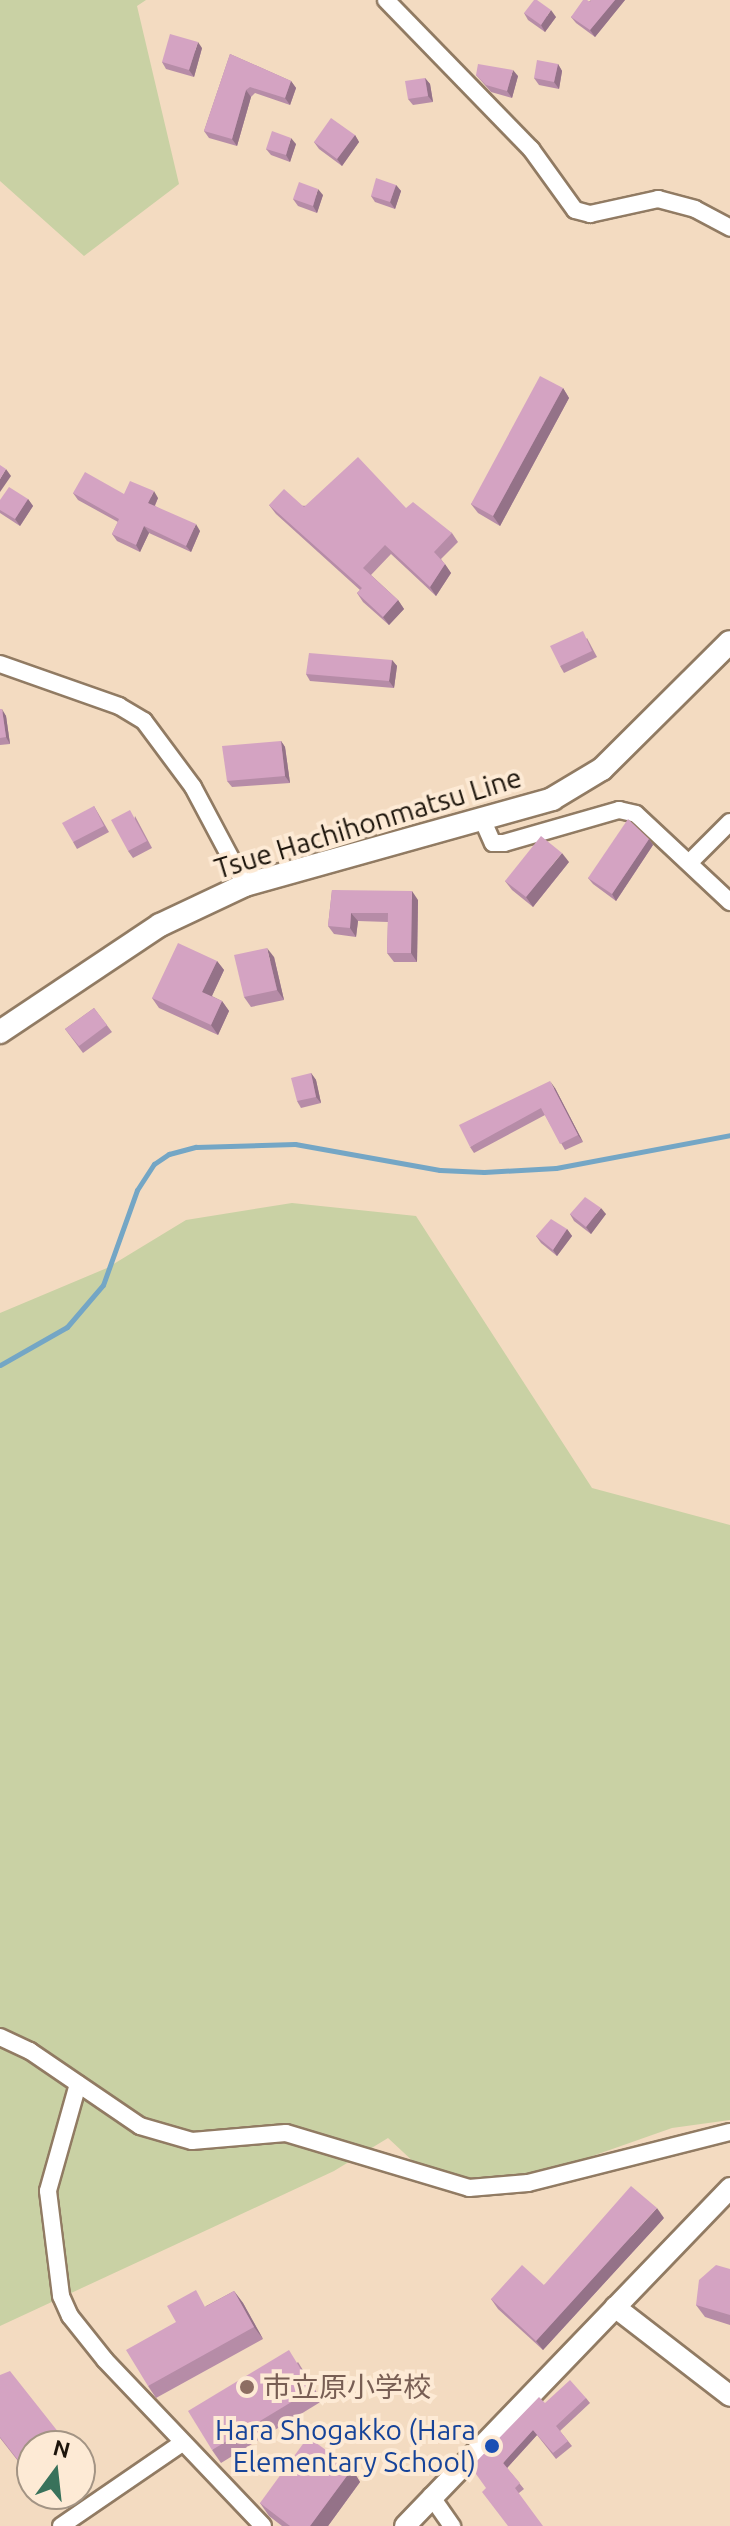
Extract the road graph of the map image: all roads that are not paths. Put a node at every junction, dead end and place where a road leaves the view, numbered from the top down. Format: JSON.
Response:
{"nodes":[{"id":1,"x":386,"y":0,"type":"edge"},
{"id":2,"x":730,"y":228,"type":"edge"},
{"id":3,"x":730,"y":642,"type":"edge"},
{"id":4,"x":0,"y":664,"type":"edge"},
{"id":5,"x":483,"y":821,"type":"junction"},
{"id":6,"x":730,"y":822,"type":"edge"},
{"id":7,"x":689,"y":863,"type":"junction"},
{"id":8,"x":245,"y":885,"type":"junction"},
{"id":9,"x":730,"y":902,"type":"edge"},
{"id":10,"x":0,"y":1032,"type":"edge"},
{"id":11,"x":0,"y":2037,"type":"edge"},
{"id":12,"x":78,"y":2084,"type":"junction"},
{"id":13,"x":730,"y":2132,"type":"edge"},
{"id":14,"x":730,"y":2188,"type":"edge"},
{"id":15,"x":615,"y":2307,"type":"junction"},
{"id":16,"x":730,"y":2396,"type":"edge"},
{"id":17,"x":182,"y":2443,"type":"junction"},
{"id":18,"x":431,"y":2496,"type":"junction"},
{"id":19,"x":61,"y":2526,"type":"edge"},
{"id":20,"x":263,"y":2526,"type":"edge"},
{"id":21,"x":405,"y":2526,"type":"edge"},
{"id":22,"x":452,"y":2526,"type":"edge"}],
"edges":[{"from":1,"to":2,"type":"street"},
{"from":3,"to":5,"type":"main road","name":"Tsue Hachihonmatsu Line"},
{"from":4,"to":8,"type":"street"},
{"from":5,"to":7,"type":"street"},
{"from":5,"to":8,"type":"main road","name":"Tsue Hachihonmatsu Line"},
{"from":6,"to":7,"type":"street"},
{"from":7,"to":9,"type":"street"},
{"from":8,"to":10,"type":"main road","name":"Tsue Hachihonmatsu Line"},
{"from":11,"to":12,"type":"street"},
{"from":12,"to":13,"type":"street"},
{"from":12,"to":17,"type":"street"},
{"from":14,"to":15,"type":"street"},
{"from":15,"to":16,"type":"street"},
{"from":15,"to":18,"type":"street"},
{"from":17,"to":19,"type":"street"},
{"from":17,"to":20,"type":"street"},
{"from":18,"to":21,"type":"street"},
{"from":18,"to":22,"type":"street"}]}
